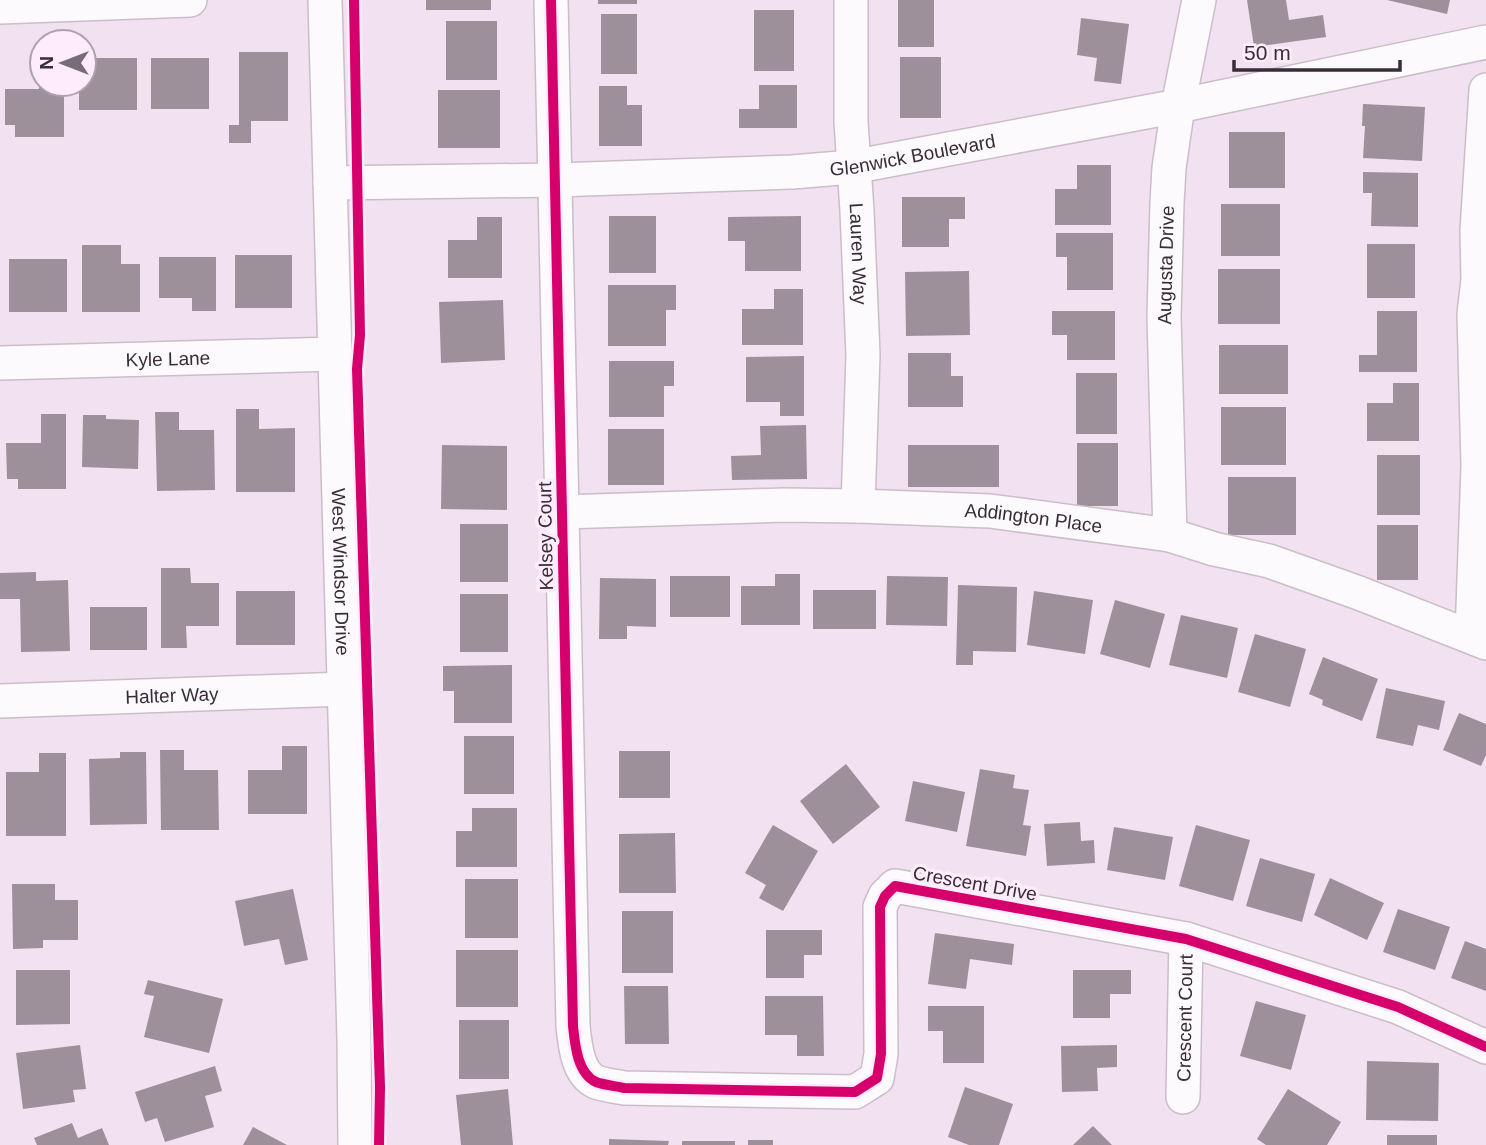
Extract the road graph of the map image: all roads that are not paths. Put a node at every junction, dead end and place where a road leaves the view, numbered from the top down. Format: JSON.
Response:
{"nodes":[{"id":1,"x":190,"y":0,"type":"edge"},
{"id":2,"x":325,"y":0,"type":"edge"},
{"id":3,"x":551,"y":0,"type":"edge"},
{"id":4,"x":851,"y":0,"type":"edge"},
{"id":5,"x":1199,"y":0,"type":"edge"},
{"id":6,"x":0,"y":7,"type":"edge"},
{"id":7,"x":1486,"y":42,"type":"edge"},
{"id":8,"x":1486,"y":90,"type":"edge"},
{"id":9,"x":1178,"y":106,"type":"junction"},
{"id":10,"x":852,"y":167,"type":"junction"},
{"id":11,"x":555,"y":180,"type":"junction"},
{"id":12,"x":330,"y":183,"type":"junction"},
{"id":13,"x":334,"y":354,"type":"junction"},
{"id":14,"x":0,"y":363,"type":"edge"},
{"id":15,"x":858,"y":506,"type":"junction"},
{"id":16,"x":562,"y":512,"type":"junction"},
{"id":17,"x":1170,"y":535,"type":"junction"},
{"id":18,"x":1479,"y":640,"type":"edge"},
{"id":19,"x":344,"y":689,"type":"junction"},
{"id":20,"x":0,"y":701,"type":"edge"},
{"id":21,"x":1186,"y":939,"type":"junction"},
{"id":22,"x":1486,"y":1047,"type":"edge"},
{"id":23,"x":583,"y":1069,"type":"joint"},
{"id":24,"x":1183,"y":1097,"type":"dead end"},
{"id":25,"x":355,"y":1145,"type":"edge"}],
"edges":[{"from":1,"to":6,"type":"street"},
{"from":2,"to":12,"type":"street","name":"West Windsor Drive"},
{"from":3,"to":11,"type":"street","name":"Kelsey Court"},
{"from":4,"to":10,"type":"street","name":"Lauren Way"},
{"from":5,"to":9,"type":"street","name":"Augusta Drive"},
{"from":7,"to":9,"type":"street","name":"Glenwick Boulevard"},
{"from":8,"to":18,"type":"street"},
{"from":9,"to":10,"type":"street","name":"Glenwick Boulevard"},
{"from":9,"to":17,"type":"street","name":"Augusta Drive"},
{"from":10,"to":11,"type":"street","name":"Glenwick Boulevard"},
{"from":10,"to":15,"type":"street","name":"Lauren Way"},
{"from":11,"to":12,"type":"street","name":"Glenwick Boulevard"},
{"from":11,"to":16,"type":"street","name":"Kelsey Court"},
{"from":12,"to":13,"type":"street","name":"West Windsor Drive"},
{"from":13,"to":14,"type":"street","name":"Kyle Lane"},
{"from":13,"to":19,"type":"street","name":"West Windsor Drive"},
{"from":15,"to":16,"type":"street","name":"Addington Place"},
{"from":15,"to":17,"type":"street","name":"Addington Place"},
{"from":16,"to":23,"type":"street","name":"Kelsey Court"},
{"from":17,"to":18,"type":"street","name":"Addington Place"},
{"from":19,"to":20,"type":"street","name":"Halter Way"},
{"from":19,"to":25,"type":"street","name":"West Windsor Drive"},
{"from":21,"to":22,"type":"street","name":"Crescent Drive"},
{"from":21,"to":23,"type":"street","name":"Crescent Drive"},
{"from":21,"to":24,"type":"street","name":"Crescent Court"}]}
